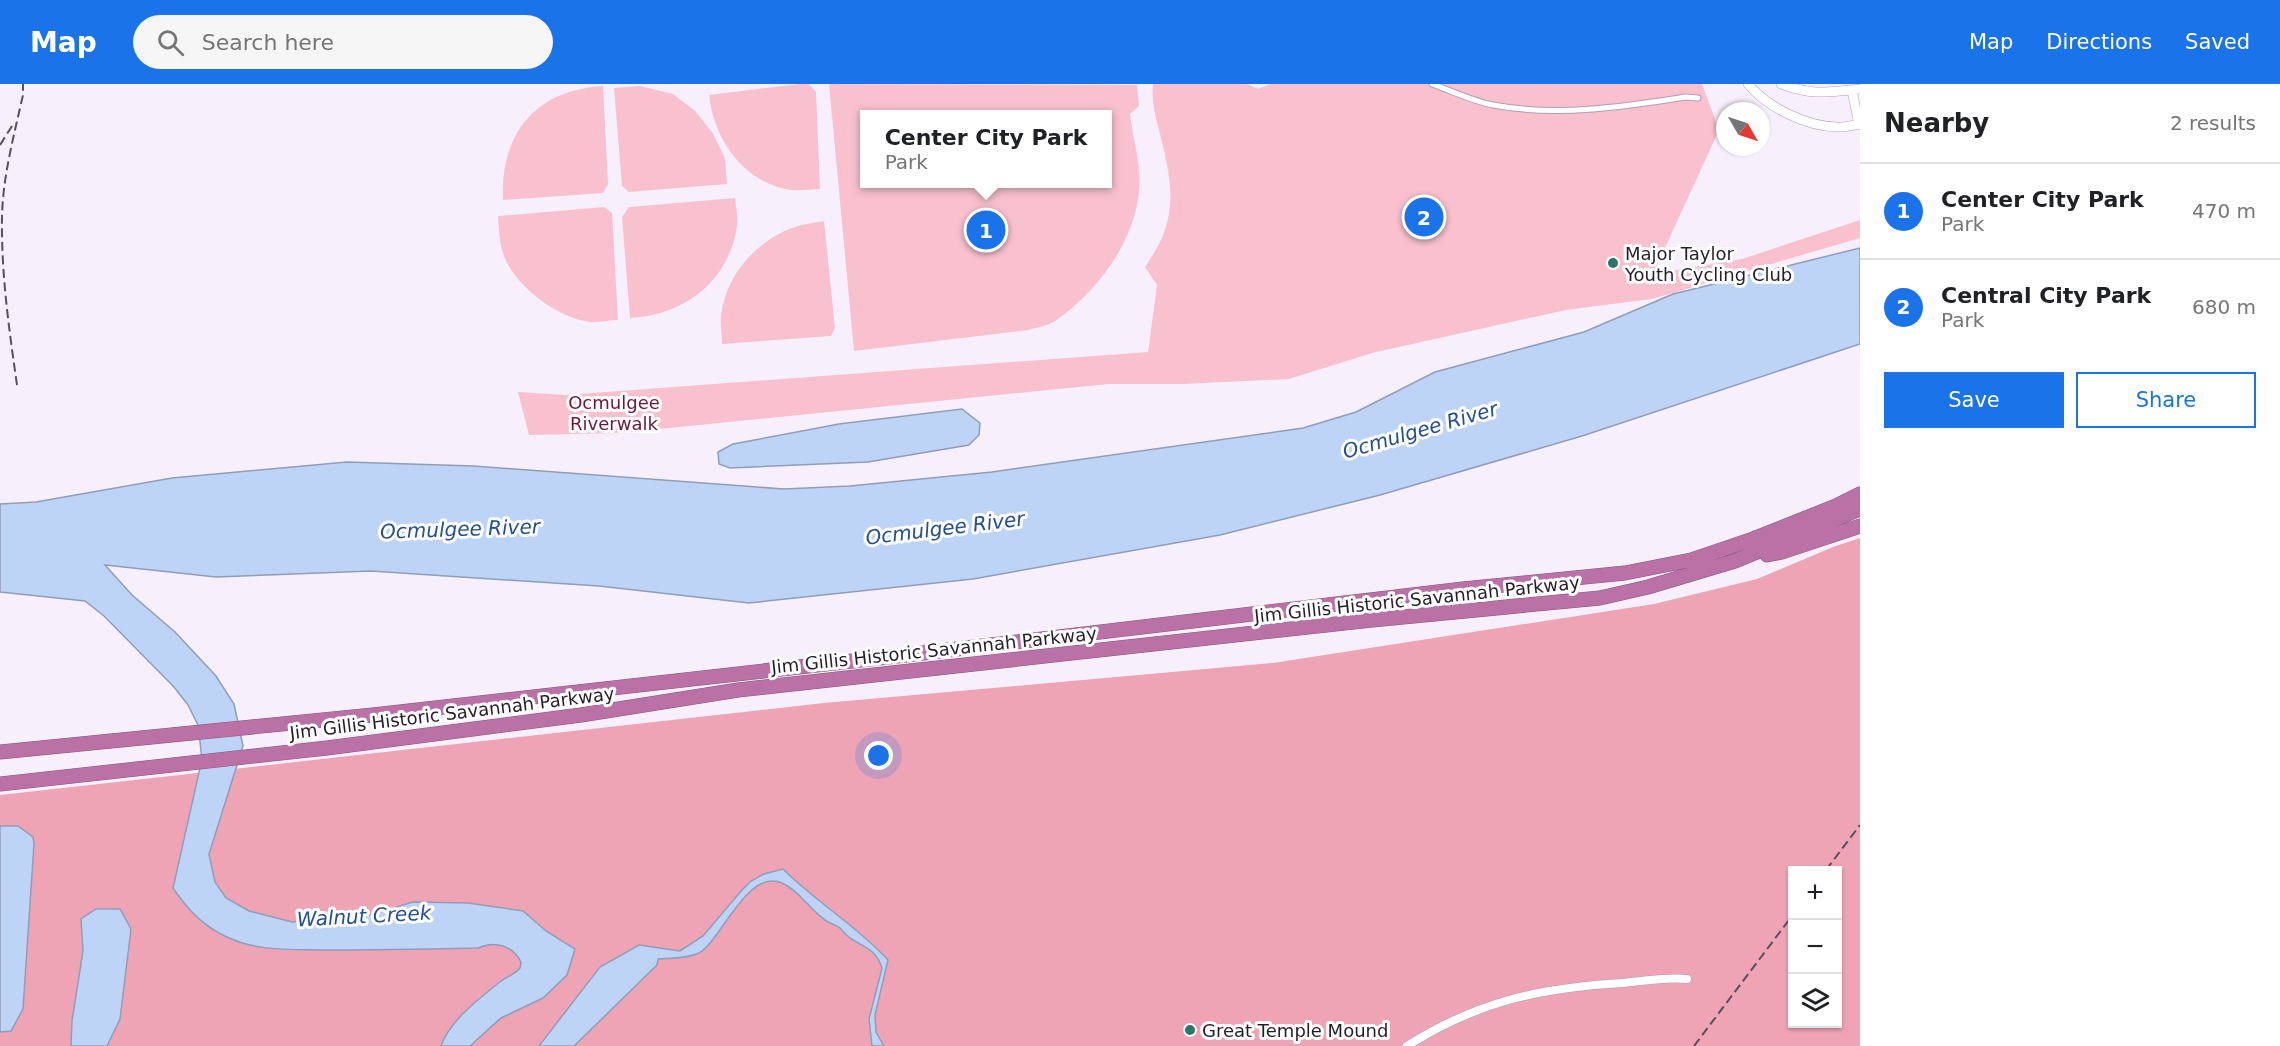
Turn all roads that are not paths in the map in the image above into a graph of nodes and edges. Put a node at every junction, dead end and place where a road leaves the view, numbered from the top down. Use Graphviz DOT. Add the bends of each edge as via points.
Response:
graph roads {
  1 [pos="1432,84"];
  2 [pos="1748,84"];
  3 [pos="1781,84"];
  4 [pos="1856,89"];
  5 [pos="1698,98"];
  6 [pos="1860,124"];
  7 [pos="1860,494"];
  8 [pos="1860,509"];
  9 [pos="1860,526"];
  10 [pos="1735,561"];
  11 [pos="0,752"];
  12 [pos="0,784"];
  13 [pos="1687,980"];
  14 [pos="1407,1046"];
  1 -- 5 [label="street" via="1480,101 1520,108 1605,109"];
  2 -- 6 [label="street" via="1779,110 1804,121 1840,128"];
  3 -- 4 [label="street" via="1819,94"];
  4 -- 6 [label="street"];
  7 -- 11 [label="highway, Jim Gillis Historic Savannah Parkway" via="1691,560 1625,573 373,715"];
  8 -- 10 [label="highway, Jim Gillis Historic Savannah Parkway"];
  9 -- 10 [label="highway" via="1782,552"];
  10 -- 12 [label="highway, Jim Gillis Historic Savannah Parkway" via="1600,598 762,687 327,748"];
  13 -- 14 [label="street" via="1598,984 1520,996 1464,1016"];
}
